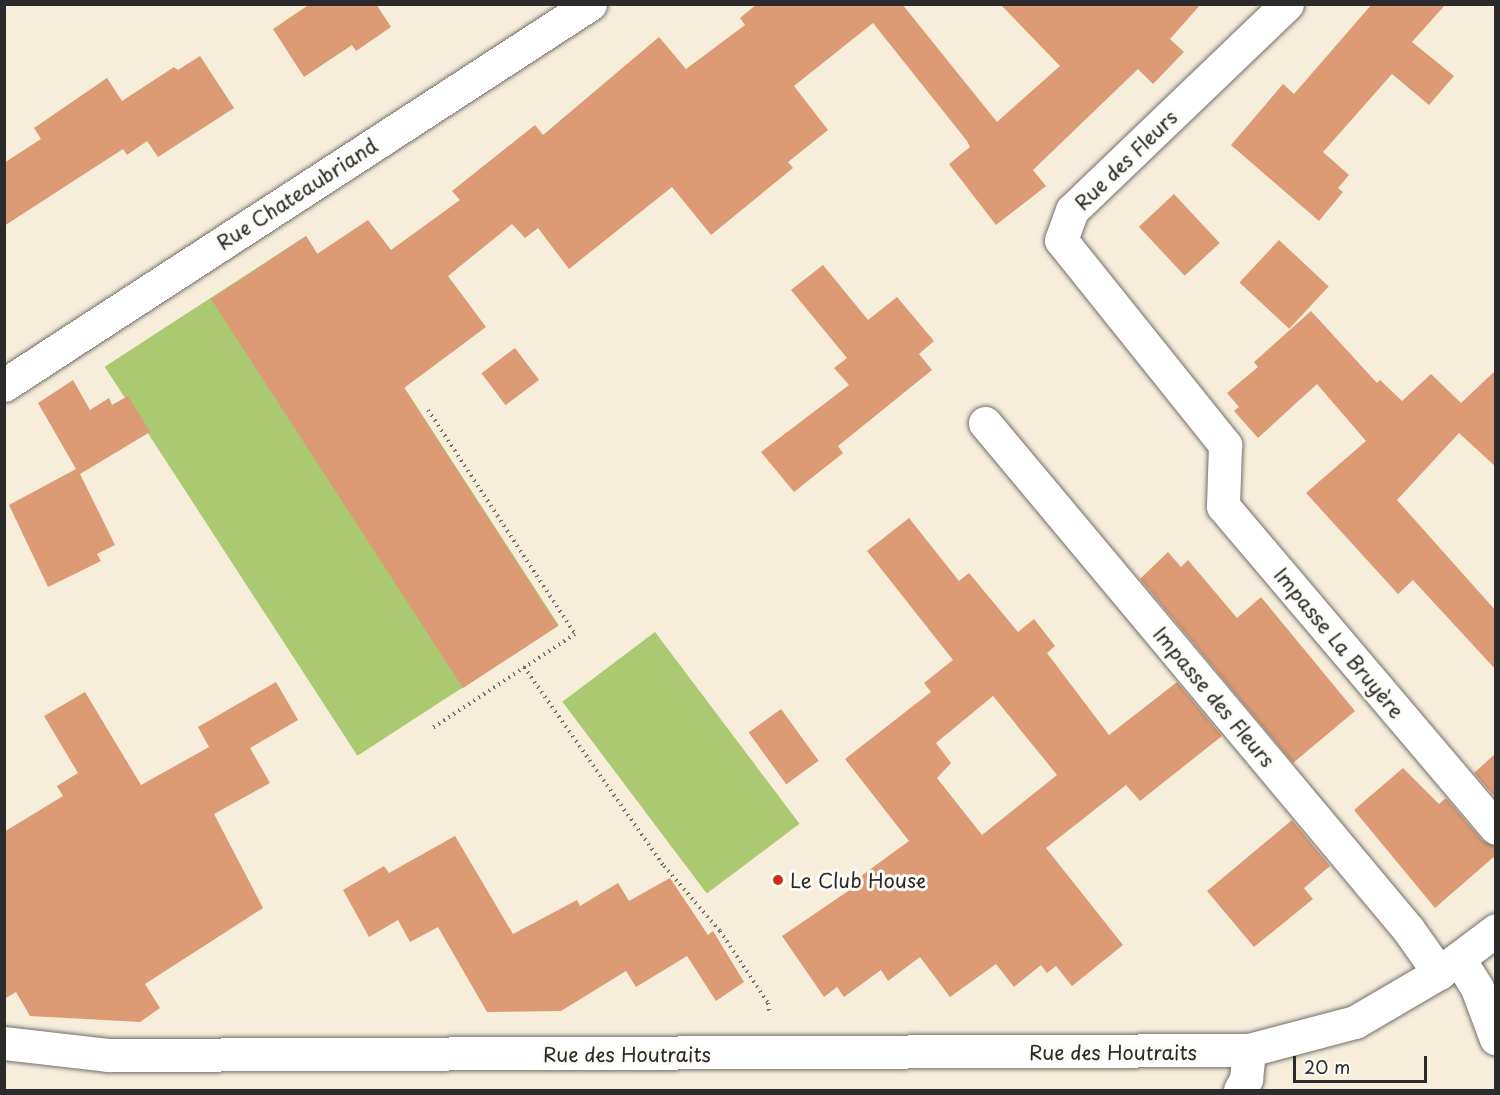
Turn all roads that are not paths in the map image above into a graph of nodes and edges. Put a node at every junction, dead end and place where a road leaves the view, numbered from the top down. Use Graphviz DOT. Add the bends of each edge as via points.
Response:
graph roads {
  1 [pos="590,4"];
  2 [pos="1287,4"];
  3 [pos="4,385"];
  4 [pos="985,423"];
  5 [pos="1224,444"];
  6 [pos="1496,828"];
  7 [pos="1496,930"];
  8 [pos="1449,966"];
  9 [pos="1496,1039"];
  10 [pos="4,1043"];
  11 [pos="1250,1050"];
  12 [pos="1240,1090"];
  1 -- 3 [label="street, Rue Chateaubriand"];
  2 -- 5 [label="street, Rue des Fleurs" via="1072,210 1061,240"];
  4 -- 8 [label="street, Impasse des Fleurs" via="1408,929"];
  5 -- 6 [label="street, Impasse La Bruyère" via="1223,506"];
  7 -- 8 [label="street, Rue des Houtraits"];
  8 -- 9 [label="street, Impasse des Fleurs" via="1477,988"];
  8 -- 11 [label="street, Rue des Houtraits" via="1355,1022"];
  10 -- 11 [label="street, Rue des Houtraits" via="108,1055"];
  11 -- 12 [label="street"];
}
